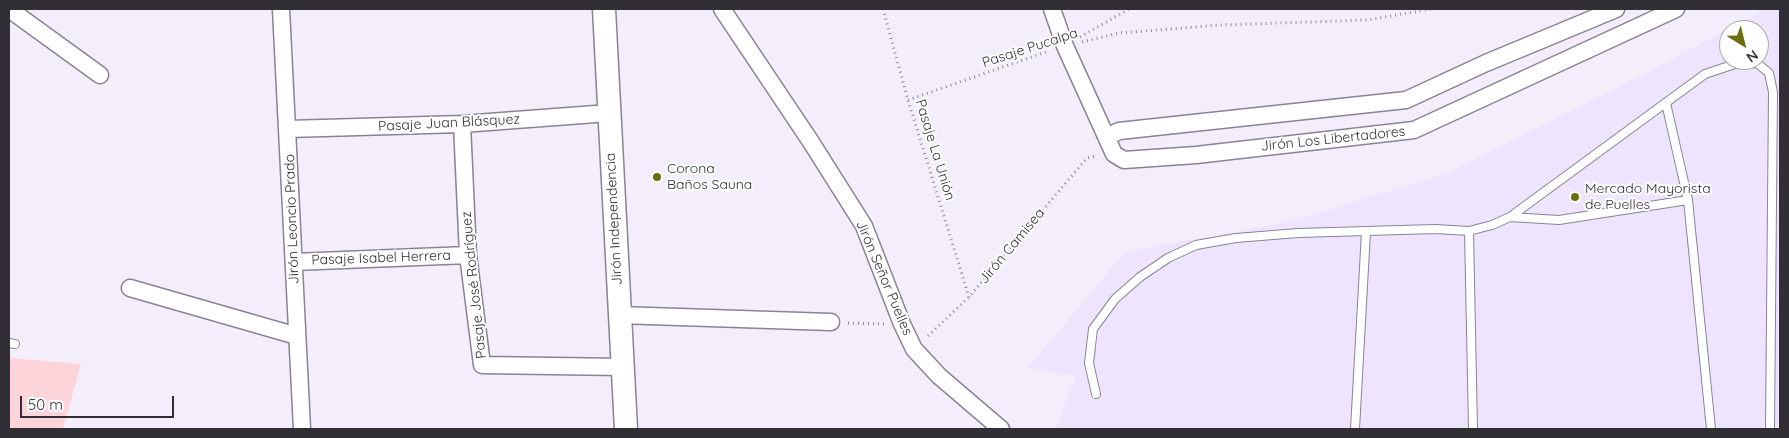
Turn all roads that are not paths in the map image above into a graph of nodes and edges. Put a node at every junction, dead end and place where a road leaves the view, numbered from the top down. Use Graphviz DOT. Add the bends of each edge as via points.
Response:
graph roads {
  1 [pos="9,9"];
  2 [pos="281,9"];
  3 [pos="604,9"];
  4 [pos="722,9"];
  5 [pos="1052,9"];
  6 [pos="1616,9"];
  7 [pos="1676,9"];
  8 [pos="100,75"];
  9 [pos="1666,103"];
  10 [pos="609,113"];
  11 [pos="462,124"];
  12 [pos="288,129"];
  13 [pos="1107,137"];
  14 [pos="1688,200"];
  15 [pos="1510,217"];
  16 [pos="1469,231"];
  17 [pos="1366,232"];
  18 [pos="468,255"];
  19 [pos="294,262"];
  20 [pos="130,288"];
  21 [pos="619,314"];
  22 [pos="831,322"];
  23 [pos="297,336"];
  24 [pos="622,367"];
  25 [pos="1096,394"];
  26 [pos="302,429"];
  27 [pos="626,429"];
  28 [pos="1001,429"];
  29 [pos="1355,429"];
  30 [pos="1473,429"];
  31 [pos="1710,429"];
  32 [pos="1770,429"];
  1 -- 8 [label="street"];
  2 -- 12 [label="street, Jirón Leoncio Prado"];
  3 -- 10 [label="street, Jirón Independencia"];
  4 -- 28 [label="street, Jirón Señor Puelles" via="864,226 914,349 939,376"];
  5 -- 13 [label="street" via="1065,46"];
  6 -- 13 [label="street" via="1406,100 1119,131"];
  7 -- 13 [label="street, Jirón Los Libertadores" via="1414,130 1124,160 1114,154"];
  9 -- 14 [label="lane"];
  9 -- 15 [label="lane"];
  9 -- 32 [label="lane" via="1705,74 1735,64 1757,63 1769,72 1774,92"];
  10 -- 11 [label="street, Pasaje Juan Blásquez"];
  10 -- 21 [label="street, Jirón Independencia"];
  11 -- 12 [label="street, Pasaje Juan Blásquez"];
  11 -- 18 [label="street, Pasaje José Rodríguez"];
  12 -- 19 [label="street, Jirón Leoncio Prado"];
  14 -- 15 [label="lane" via="1559,220"];
  14 -- 31 [label="lane"];
  15 -- 16 [label="lane"];
  16 -- 17 [label="lane"];
  16 -- 30 [label="lane"];
  17 -- 25 [label="lane" via="1236,238 1196,245 1168,258 1115,299 1093,329 1089,363"];
  17 -- 29 [label="lane"];
  18 -- 19 [label="street, Pasaje Isabel Herrera"];
  18 -- 24 [label="street, Pasaje José Rodríguez" via="482,365"];
  19 -- 23 [label="street, Jirón Leoncio Prado"];
  20 -- 23 [label="street"];
  21 -- 22 [label="street"];
  21 -- 24 [label="street, Jirón Independencia"];
  23 -- 26 [label="street, Jirón Leoncio Prado"];
  24 -- 27 [label="street, Jirón Independencia"];
}
